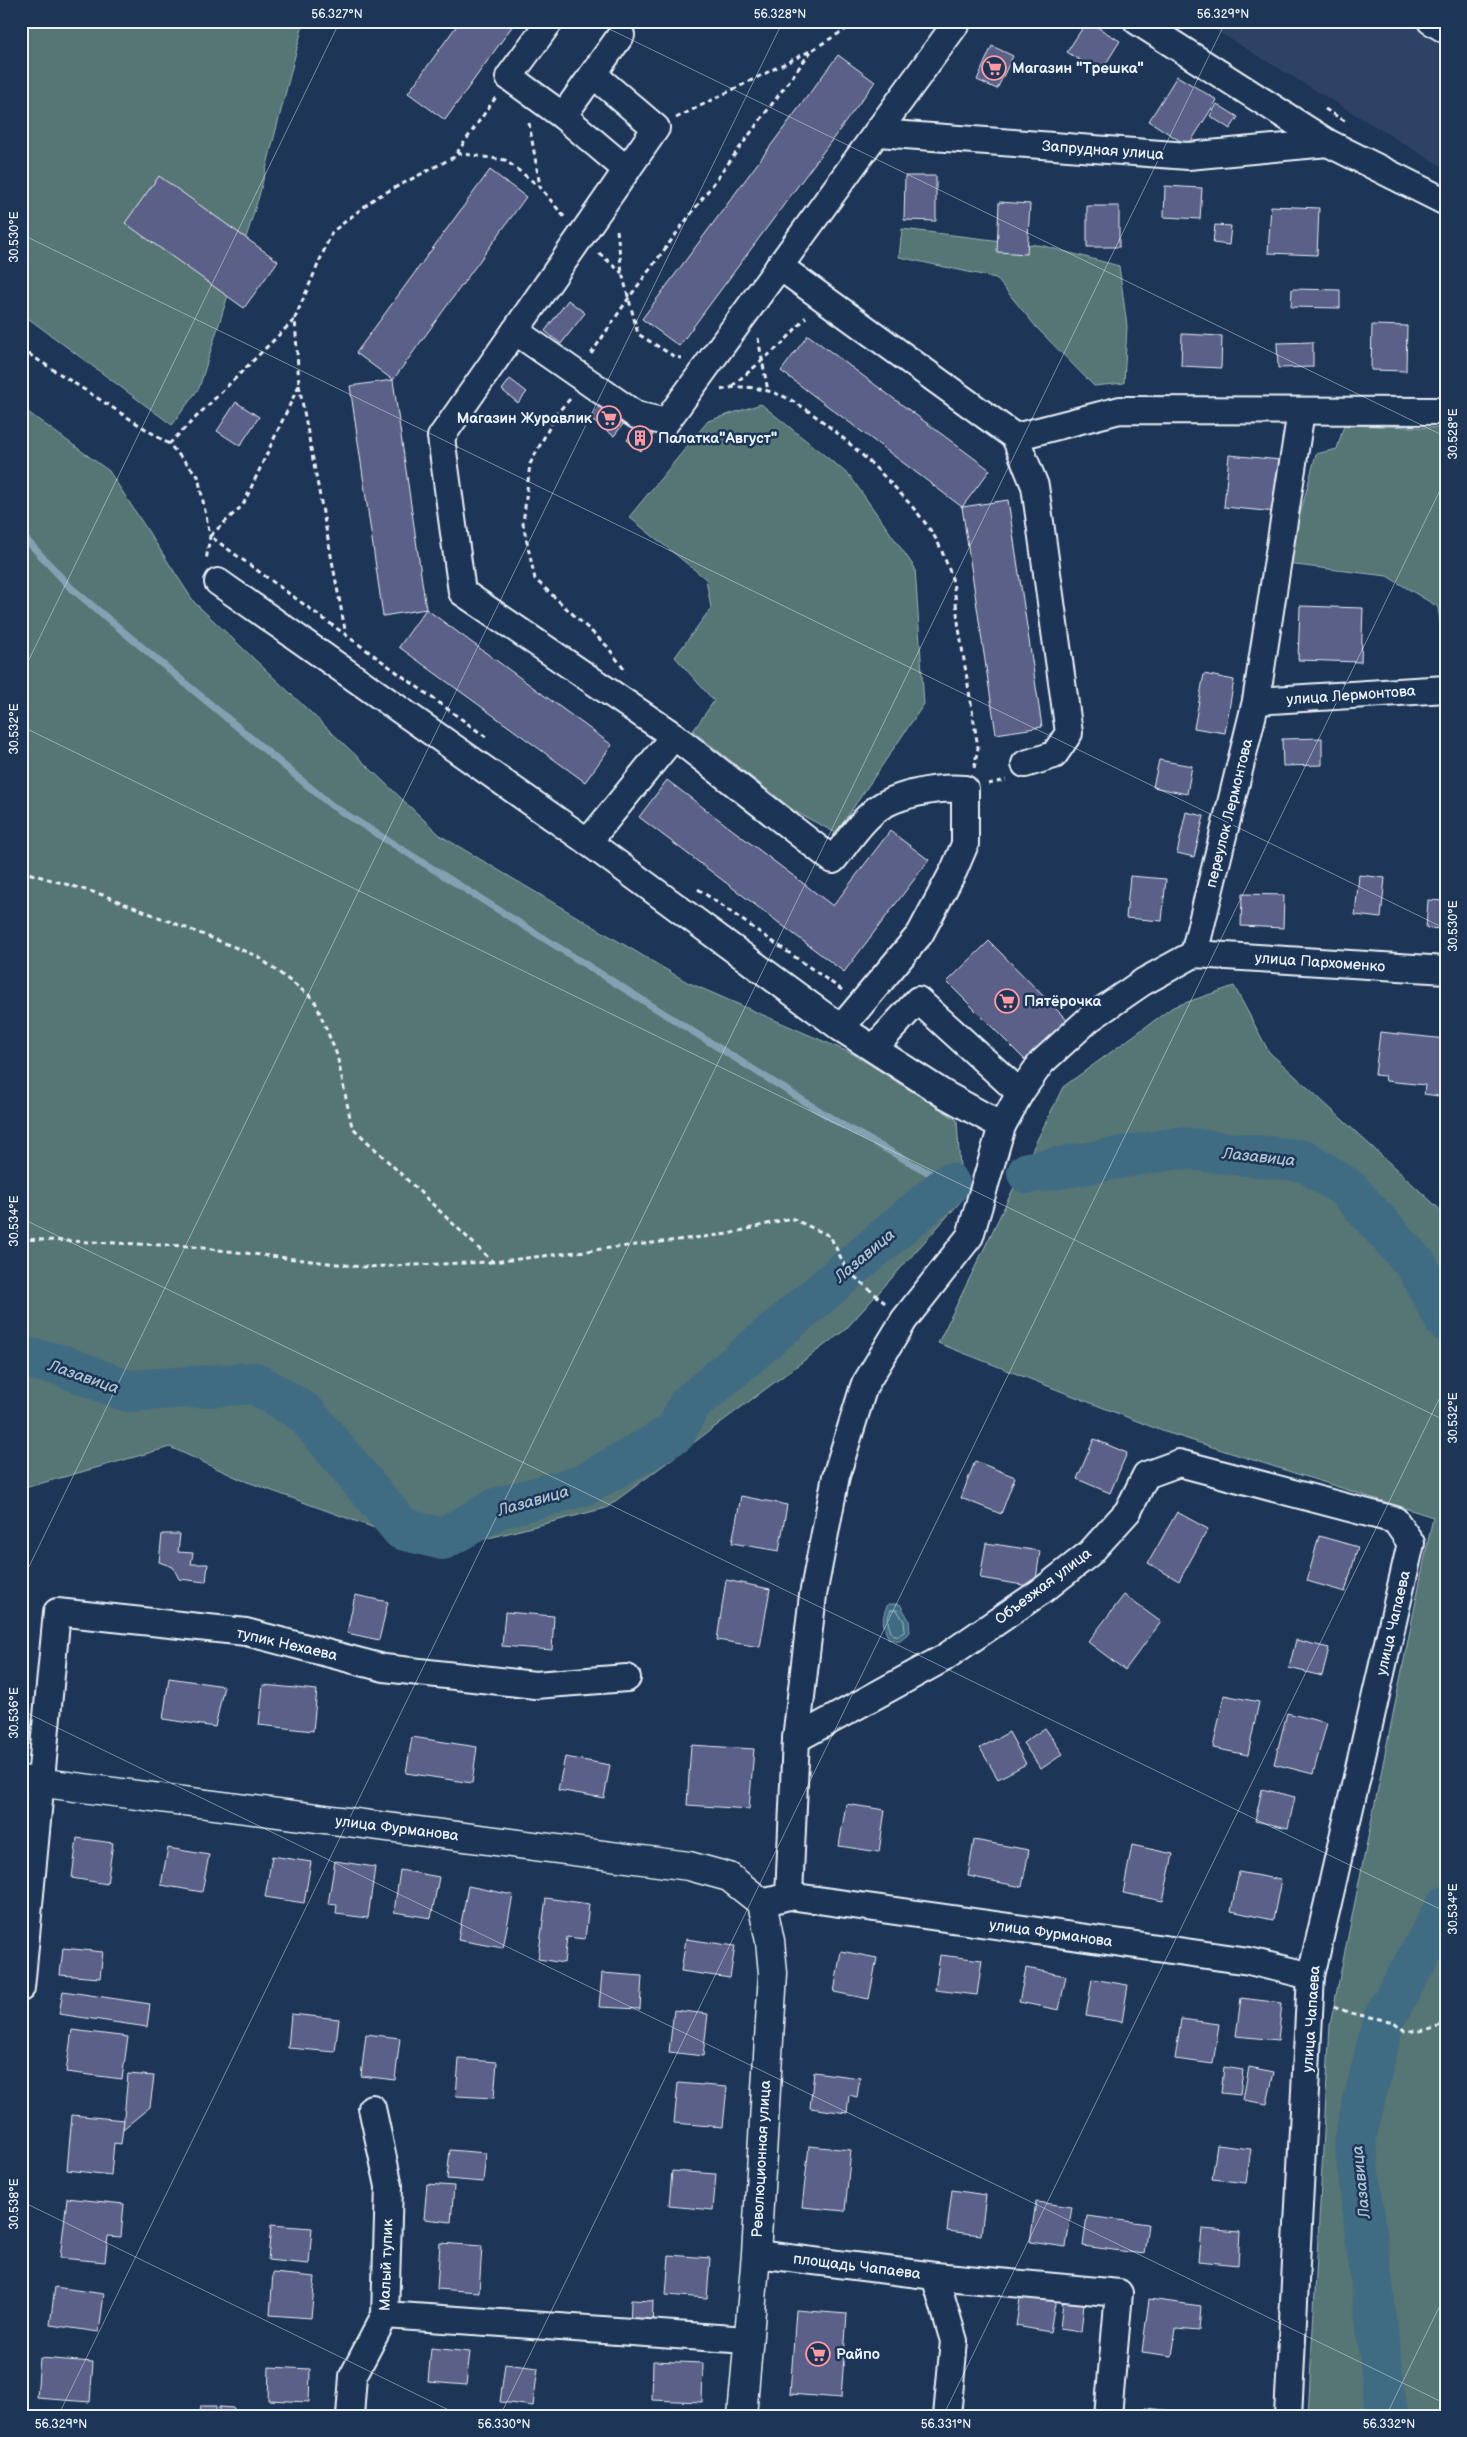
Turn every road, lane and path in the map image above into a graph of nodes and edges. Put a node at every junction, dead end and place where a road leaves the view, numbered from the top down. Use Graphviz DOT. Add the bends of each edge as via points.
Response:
graph roads {
  1 [pos="550,21"];
  2 [pos="827,21"];
  3 [pos="859,21"];
  4 [pos="958,21"];
  5 [pos="1137,21"];
  6 [pos="1431,21"];
  7 [pos="1446,30"];
  8 [pos="842,31"];
  9 [pos="621,35"];
  10 [pos="812,50"];
  11 [pos="594,75"];
  12 [pos="516,83"];
  13 [pos="563,116"];
  14 [pos="656,128"];
  15 [pos="878,133"];
  16 [pos="1328,144"];
  17 [pos="457,153"];
  18 [pos="627,170"];
  19 [pos="540,187"];
  20 [pos="612,192"];
  21 [pos="1446,202"];
  22 [pos="582,236"];
  23 [pos="779,266"];
  24 [pos="622,273"];
  25 [pos="628,299"];
  26 [pos="829,302"];
  27 [pos="743,315"];
  28 [pos="295,318"];
  29 [pos="515,331"];
  30 [pos="21,349"];
  31 [pos="762,359"];
  32 [pos="712,360"];
  33 [pos="582,377"];
  34 [pos="299,385"];
  35 [pos="731,387"];
  36 [pos="768,391"];
  37 [pos="680,403"];
  38 [pos="1300,411"];
  39 [pos="1446,411"];
  40 [pos="1015,437"];
  41 [pos="169,444"];
  42 [pos="210,536"];
  43 [pos="218,582"];
  44 [pos="346,635"];
  45 [pos="629,676"];
  46 [pos="1446,689"];
  47 [pos="1256,701"];
  48 [pos="674,736"];
  49 [pos="1025,764"];
  50 [pos="965,789"];
  51 [pos="588,842"];
  52 [pos="21,871"];
  53 [pos="1194,954"];
  54 [pos="1446,970"];
  55 [pos="841,1028"];
  56 [pos="874,1048"];
  57 [pos="1020,1092"];
  58 [pos="1002,1126"];
  59 [pos="21,1239"];
  60 [pos="493,1262"];
  61 [pos="904,1320"];
  62 [pos="1411,1543"];
  63 [pos="627,1678"];
  64 [pos="796,1739"];
  65 [pos="30,1781"];
  66 [pos="789,1896"];
  67 [pos="762,1903"];
  68 [pos="1311,1983"];
  69 [pos="21,1988"];
  70 [pos="1446,2024"];
  71 [pos="372,2108"];
  72 [pos="756,2254"];
  73 [pos="935,2276"];
  74 [pos="385,2315"];
  75 [pos="747,2340"];
  76 [pos="350,2416"];
  77 [pos="742,2416"];
  78 [pos="946,2416"];
  79 [pos="1108,2416"];
  80 [pos="1288,2416"];
  1 -- 12 [label="street"];
  2 -- 8 [label="path"];
  3 -- 8 [label="path"];
  4 -- 15 [label="street"];
  5 -- 16 [label="street"];
  6 -- 7 [label="street"];
  8 -- 10 [label="path"];
  9 -- 11 [label="street"];
  10 -- 14 [label="path"];
  10 -- 25 [label="path"];
  11 -- 13 [label="street"];
  11 -- 14 [label="street"];
  12 -- 13 [label="street"];
  12 -- 17 [label="path"];
  12 -- 19 [label="path"];
  13 -- 18 [label="street"];
  14 -- 18 [label="street"];
  15 -- 16 [label="street, Запрудная улица" via="1188,156"];
  15 -- 23 [label="street"];
  16 -- 21 [label="street"];
  17 -- 19 [label="path" via="505,160"];
  17 -- 28 [label="path" via="375,198 332,232"];
  18 -- 20 [label="street"];
  19 -- 22 [label="path"];
  20 -- 22 [label="street"];
  20 -- 24 [label="path"];
  22 -- 24 [label="path"];
  22 -- 29 [label="street"];
  23 -- 26 [label="street"];
  23 -- 27 [label="street"];
  24 -- 25 [label="path"];
  25 -- 32 [label="path" via="638,334 675,357"];
  25 -- 33 [label="path"];
  26 -- 31 [label="path" via="814,309 784,342"];
  26 -- 40 [label="street"];
  27 -- 31 [label="path" via="757,333"];
  27 -- 32 [label="street"];
  28 -- 34 [label="path"];
  28 -- 41 [label="path"];
  29 -- 33 [label="street"];
  29 -- 48 [label="street" via="441,437 462,592"];
  30 -- 41 [label="path"];
  31 -- 35 [label="path"];
  31 -- 36 [label="path"];
  32 -- 37 [label="street"];
  33 -- 37 [label="street" via="636,415 651,419 666,422"];
  33 -- 45 [label="path" via="557,413 530,464 523,524 535,579 607,646"];
  34 -- 42 [label="path" via="243,505"];
  34 -- 44 [label="path"];
  35 -- 36 [label="path"];
  35 -- 37 [label="path"];
  36 -- 50 [label="path" via="810,411 850,444 912,508 936,540 951,574 978,748 973,773"];
  38 -- 39 [label="street"];
  38 -- 40 [label="street" via="1120,410"];
  38 -- 47 [label="street, переулок Лермонтова"];
  40 -- 49 [label="street" via="1035,486 1069,733 1054,755"];
  41 -- 42 [label="path" via="198,476"];
  42 -- 43 [label="path" via="206,563"];
  43 -- 51 [label="street"];
  46 -- 47 [label="street, улица Лермонтова"];
  47 -- 53 [label="street, переулок Лермонтова"];
  48 -- 50 [label="street" via="832,860 871,813 896,800 940,788"];
  48 -- 51 [label="street"];
  49 -- 50 [label="path" via="1008,780"];
  50 -- 55 [label="street" via="965,844 920,934"];
  51 -- 55 [label="street"];
  52 -- 60 [label="path" via="103,895 257,956 314,999 337,1054 352,1127"];
  53 -- 54 [label="street, улица Пархоменко"];
  53 -- 57 [label="street" via="1143,982 1089,1019 1040,1063"];
  55 -- 56 [label="street"];
  56 -- 57 [label="street" via="918,1000"];
  56 -- 58 [label="street" via="944,1094"];
  57 -- 58 [label="street"];
  58 -- 61 [label="street" via="970,1236"];
  59 -- 60 [label="path" via="186,1246 362,1267"];
  60 -- 61 [label="path" via="728,1234 791,1218 830,1236 848,1270"];
  61 -- 64 [label="street" via="864,1386 836,1476 813,1595"];
  62 -- 64 [label="street, Объезжая улица" via="1395,1520 1179,1463 1146,1474 1128,1510 1090,1553 1043,1590 944,1658"];
  62 -- 68 [label="street, улица Чапаева"];
  63 -- 65 [label="street, тупик Нехаева" via="535,1685 384,1668 246,1632 57,1612"];
  64 -- 66 [label="street"];
  65 -- 67 [label="main road, улица Фурманова" via="689,1866 729,1877"];
  65 -- 69 [label="street"];
  66 -- 67 [label="street"];
  66 -- 68 [label="street, улица Фурманова" via="1249,1961"];
  67 -- 72 [label="main road, Революционная улица" via="773,1973"];
  68 -- 70 [label="path" via="1332,2006 1394,2022 1405,2031"];
  68 -- 80 [label="street, улица Чапаева"];
  71 -- 74 [label="street, Малый тупик" via="389,2186"];
  72 -- 73 [label="street, площадь Чапаева"];
  72 -- 75 [label="main road, Революционная улица"];
  73 -- 78 [label="street, площадь Чапаева" via="954,2341"];
  73 -- 79 [label="street" via="1119,2292"];
  74 -- 75 [label="street"];
  74 -- 76 [label="street, Малый тупик" via="353,2376"];
  75 -- 77 [label="main road, Революционная улица"];
}
